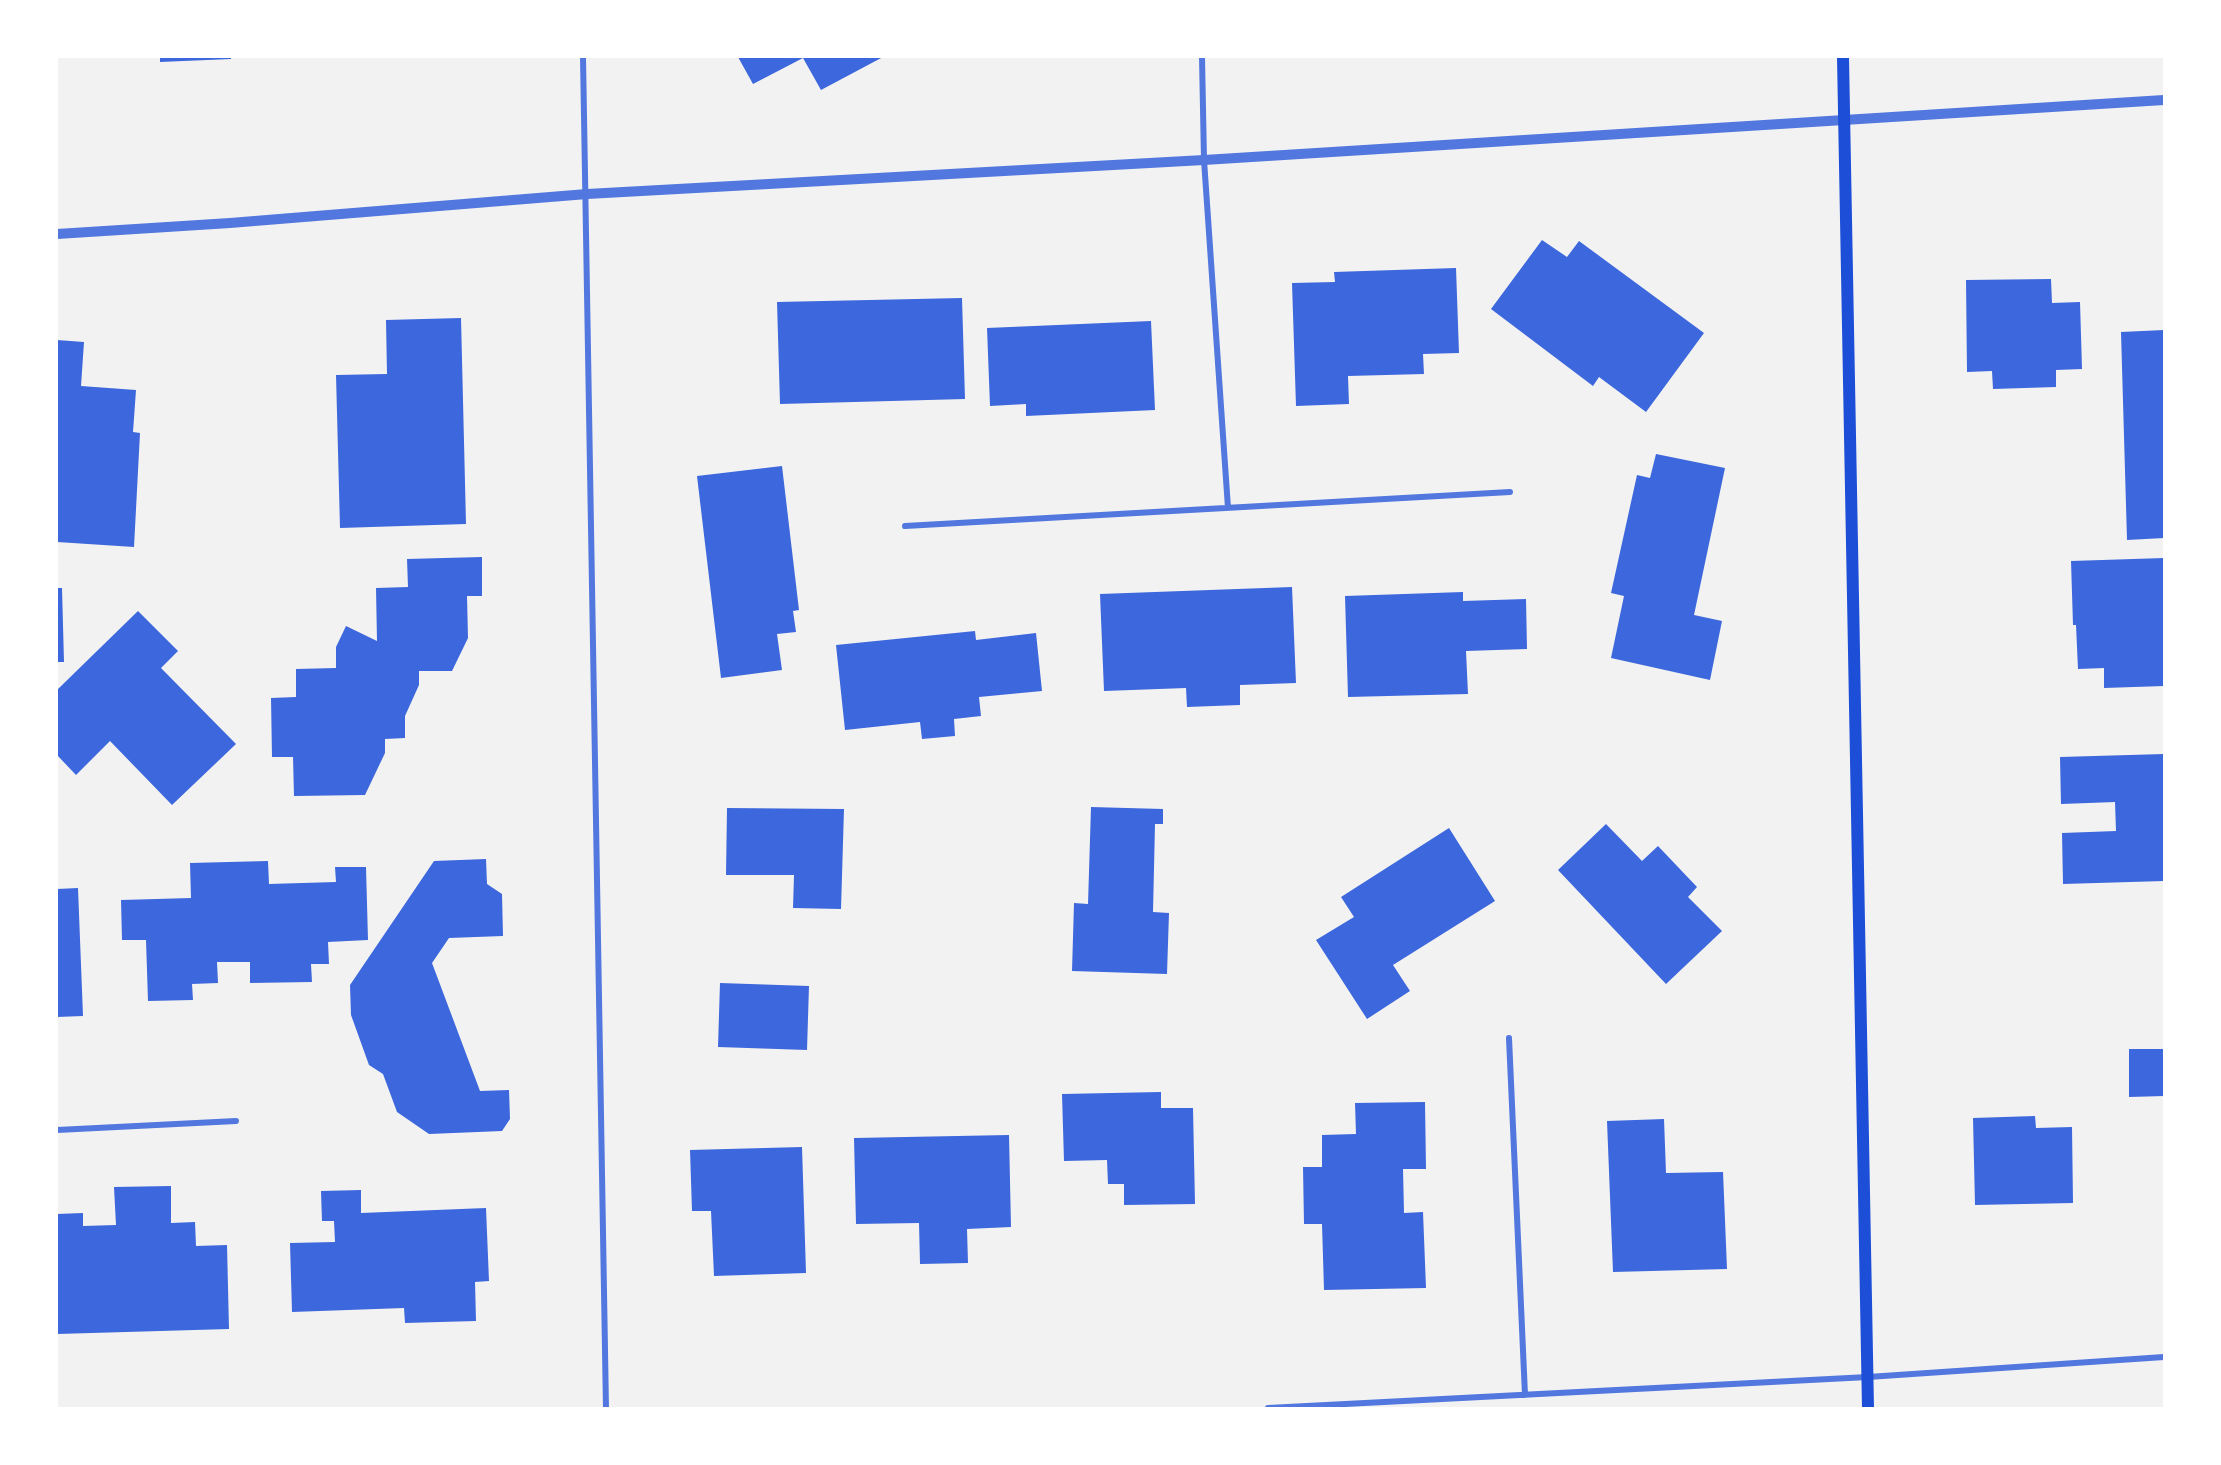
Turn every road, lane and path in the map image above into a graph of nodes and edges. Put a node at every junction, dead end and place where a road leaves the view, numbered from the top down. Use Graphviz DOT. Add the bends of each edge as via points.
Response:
graph roads {
  1 [pos="583,57"];
  2 [pos="1202,57"];
  3 [pos="1843,57"];
  4 [pos="2164,100"];
  5 [pos="1844,118"];
  6 [pos="1204,160"];
  7 [pos="587,194"];
  8 [pos="57,234"];
  9 [pos="1510,492"];
  10 [pos="1228,508"];
  11 [pos="905,526"];
  12 [pos="1509,1038"];
  13 [pos="236,1120"];
  14 [pos="57,1130"];
  15 [pos="2164,1357"];
  16 [pos="1868,1377"];
  17 [pos="1525,1395"];
  18 [pos="606,1408"];
  19 [pos="1268,1408"];
  20 [pos="1868,1408"];
  1 -- 7 [label="street"];
  2 -- 6 [label="street"];
  3 -- 5 [label="main road"];
  4 -- 5 [label="street"];
  5 -- 6 [label="street"];
  5 -- 16 [label="main road"];
  6 -- 7 [label="street"];
  6 -- 10 [label="street"];
  7 -- 8 [label="street"];
  7 -- 18 [label="street"];
  9 -- 10 [label="street"];
  10 -- 11 [label="street"];
  12 -- 17 [label="street"];
  13 -- 14 [label="street"];
  15 -- 16 [label="street"];
  16 -- 17 [label="street"];
  16 -- 20 [label="main road"];
  17 -- 19 [label="street"];
}
